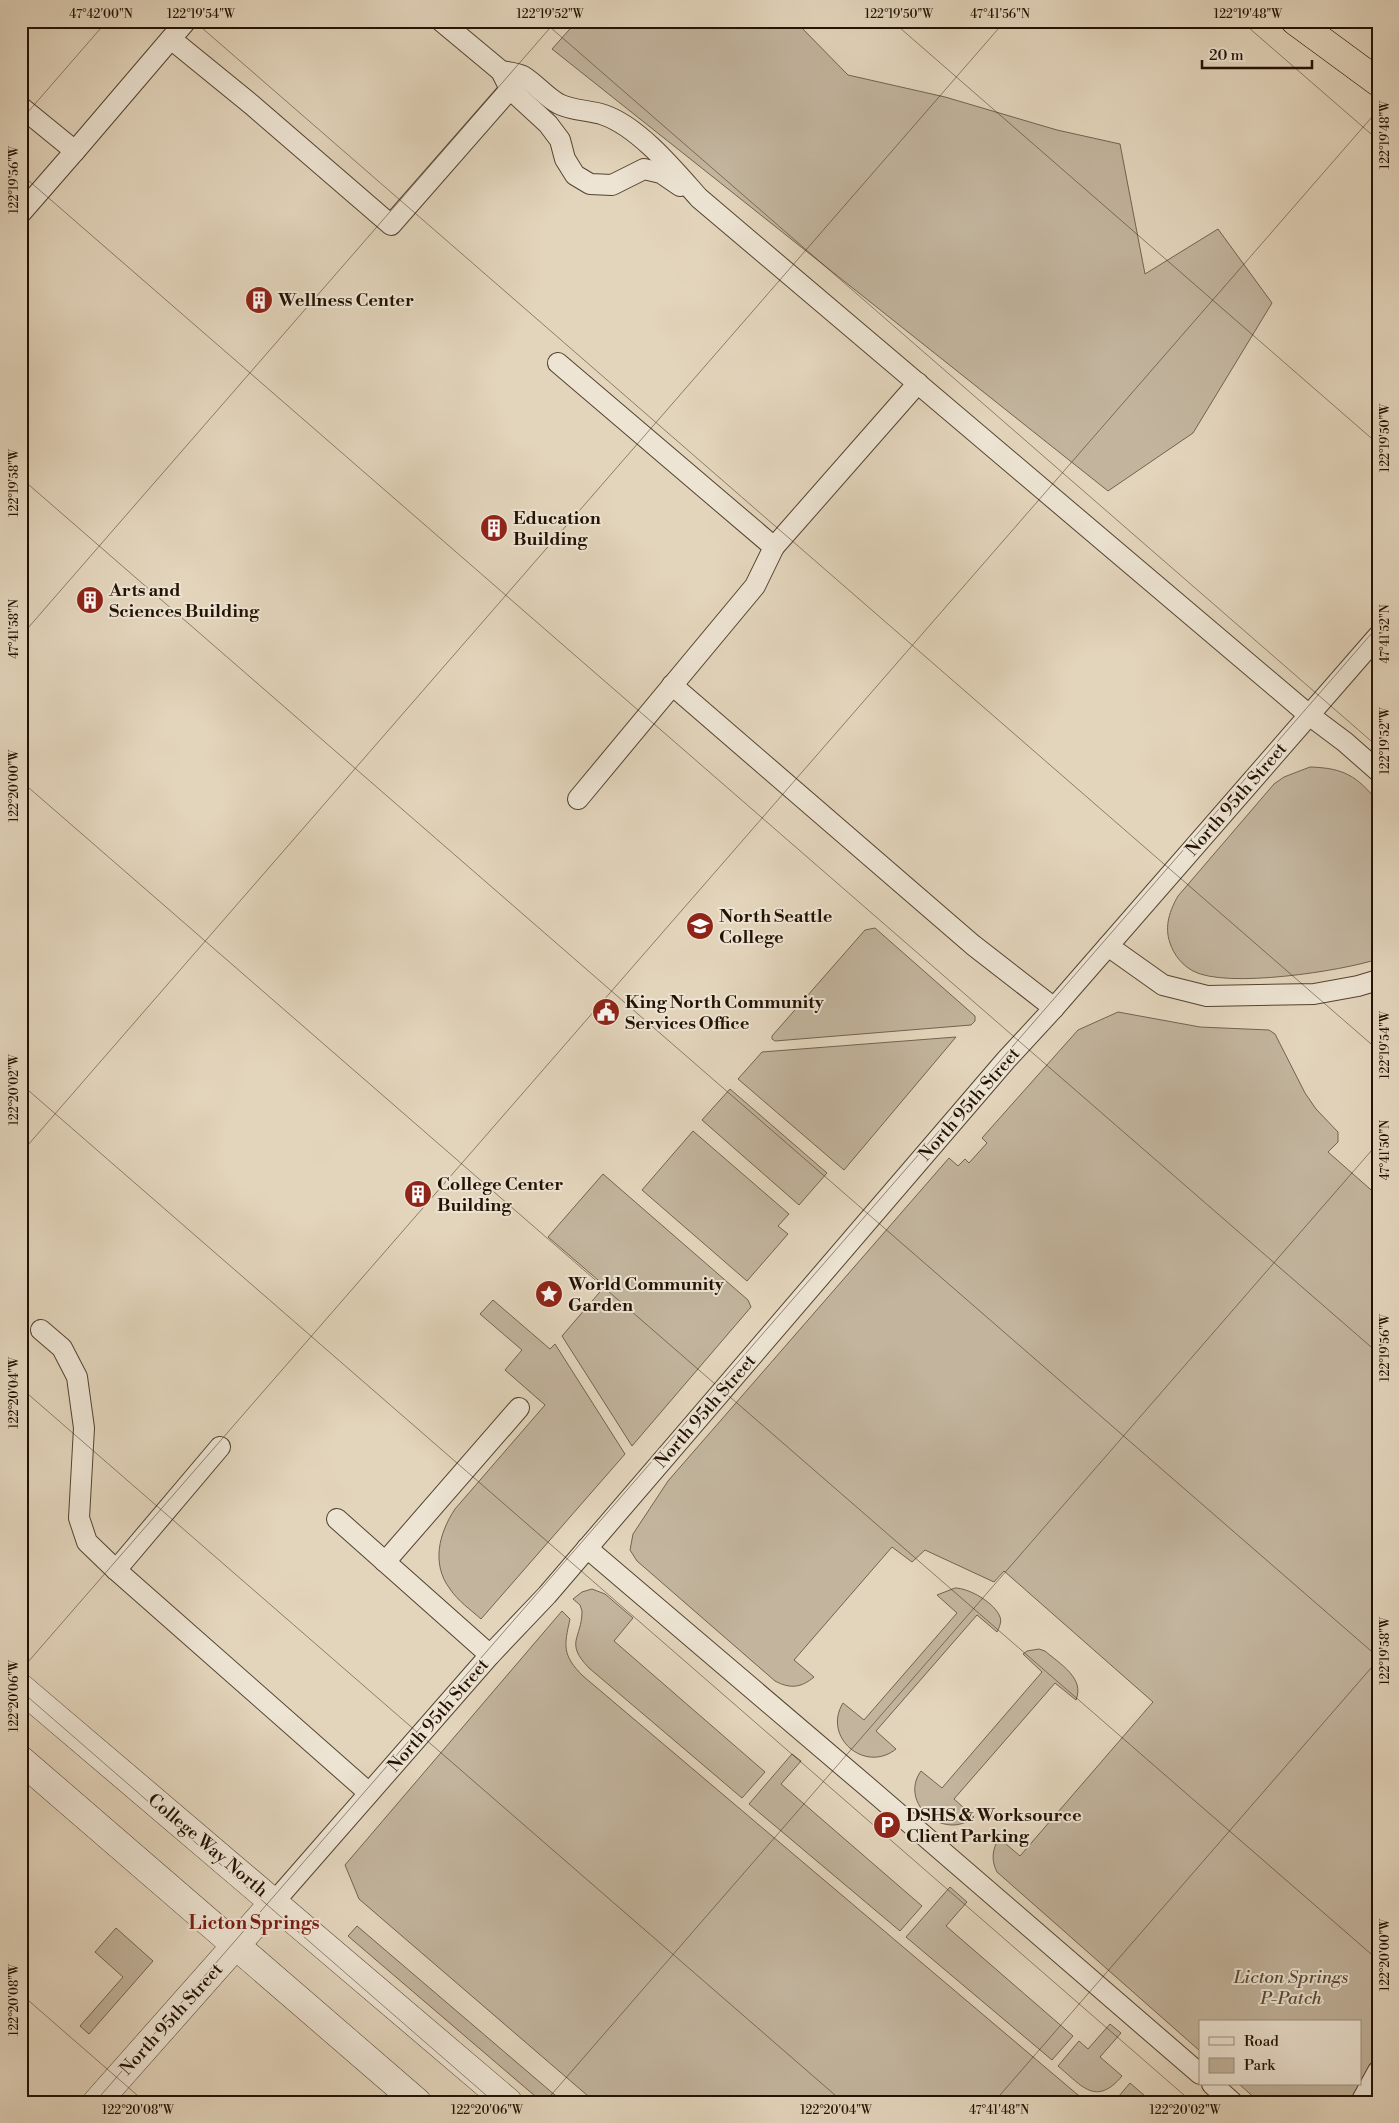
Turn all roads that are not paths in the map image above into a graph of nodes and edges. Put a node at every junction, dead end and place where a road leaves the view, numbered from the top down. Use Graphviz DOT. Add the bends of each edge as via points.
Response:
graph roads {
  1 [pos="186,21"];
  2 [pos="441,21"];
  3 [pos="1296,21"];
  4 [pos="172,39"];
  5 [pos="500,70"];
  6 [pos="1378,82"];
  7 [pos="510,89"];
  8 [pos="21,108"];
  9 [pos="75,151"];
  10 [pos="699,198"];
  11 [pos="21,213"];
  12 [pos="558,363"];
  13 [pos="918,383"];
  14 [pos="774,547"];
  15 [pos="1378,636"];
  16 [pos="672,685"];
  17 [pos="1309,716"];
  18 [pos="1378,771"];
  19 [pos="578,799"];
  20 [pos="1108,946"];
  21 [pos="1378,980"];
  22 [pos="1054,1008"];
  23 [pos="41,1330"];
  24 [pos="519,1408"];
  25 [pos="220,1447"];
  26 [pos="337,1519"];
  27 [pos="587,1548"];
  28 [pos="385,1562"];
  29 [pos="116,1570"];
  30 [pos="490,1655"];
  31 [pos="21,1688"];
  32 [pos="21,1760"];
  33 [pos="370,1793"];
  34 [pos="275,1902"];
  35 [pos="236,1946"];
  36 [pos="1378,2071"];
  37 [pos="1199,2073"];
  38 [pos="1214,2086"];
  39 [pos="97,2102"];
  40 [pos="417,2102"];
  41 [pos="508,2102"];
  42 [pos="1232,2102"];
  43 [pos="1361,2102"];
  1 -- 4 [label="lane"];
  2 -- 5 [label="lane"];
  3 -- 6 [label="highway"];
  4 -- 7 [label="lane" via="391,225"];
  4 -- 9 [label="lane"];
  5 -- 7 [label="lane"];
  5 -- 10 [label="lane" via="522,75 562,105 604,115 622,124 663,159"];
  7 -- 10 [label="lane" via="548,124 560,140 574,175 590,184 612,185 644,169 660,173"];
  8 -- 9 [label="lane"];
  9 -- 11 [label="lane"];
  10 -- 13 [label="lane"];
  12 -- 14 [label="lane"];
  13 -- 14 [label="lane"];
  13 -- 17 [label="lane"];
  14 -- 16 [label="lane" via="755,586"];
  15 -- 17 [label="lane, North 95th Street"];
  16 -- 19 [label="lane"];
  16 -- 22 [label="lane" via="973,945"];
  17 -- 18 [label="lane"];
  17 -- 20 [label="lane, North 95th Street"];
  20 -- 21 [label="lane" via="1163,985 1207,996 1314,994"];
  20 -- 22 [label="lane, North 95th Street"];
  22 -- 27 [label="lane, North 95th Street"];
  23 -- 29 [label="lane" via="62,1348 77,1377 84,1428 79,1518 87,1542"];
  24 -- 28 [label="lane"];
  25 -- 29 [label="lane"];
  26 -- 28 [label="lane"];
  27 -- 30 [label="lane, North 95th Street"];
  27 -- 37 [label="lane"];
  28 -- 30 [label="lane"];
  29 -- 33 [label="lane"];
  30 -- 33 [label="lane, North 95th Street"];
  31 -- 34 [label="street, College Way North"];
  32 -- 35 [label="street"];
  33 -- 34 [label="lane, North 95th Street"];
  34 -- 35 [label="street, North 95th Street"];
  34 -- 41 [label="street, College Way North"];
  35 -- 39 [label="street, North 95th Street"];
  35 -- 40 [label="street"];
  36 -- 43 [label="lane"];
  38 -- 42 [label="lane"];
}
